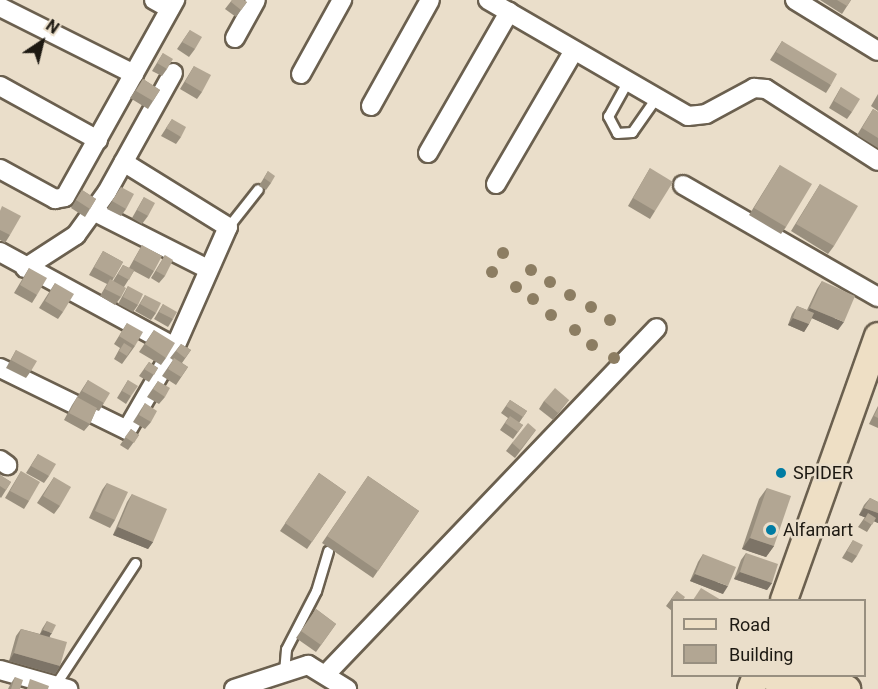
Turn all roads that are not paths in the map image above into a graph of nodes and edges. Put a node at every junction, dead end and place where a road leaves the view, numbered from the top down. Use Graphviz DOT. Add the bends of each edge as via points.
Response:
graph roads {
  1 [pos="154,0"];
  2 [pos="256,0"];
  3 [pos="342,0"];
  4 [pos="430,0"];
  5 [pos="488,0"];
  6 [pos="795,0"];
  7 [pos="173,5"];
  8 [pos="0,7"];
  9 [pos="508,12"];
  10 [pos="235,38"];
  11 [pos="878,51"];
  12 [pos="573,52"];
  13 [pos="173,73"];
  14 [pos="134,74"];
  15 [pos="301,74"];
  16 [pos="626,84"];
  17 [pos="0,86"];
  18 [pos="654,101"];
  19 [pos="371,106"];
  20 [pos="98,140"];
  21 [pos="428,153"];
  22 [pos="878,161"];
  23 [pos="123,162"];
  24 [pos="0,169"];
  25 [pos="496,184"];
  26 [pos="683,185"];
  27 [pos="258,189"];
  28 [pos="93,211"];
  29 [pos="228,227"];
  30 [pos="0,252"];
  31 [pos="25,268"];
  32 [pos="206,268"];
  33 [pos="878,297"];
  34 [pos="657,328"];
  35 [pos="878,336"];
  36 [pos="175,347"];
  37 [pos="0,368"];
  38 [pos="328,551"];
  39 [pos="135,562"];
  40 [pos="784,599"];
  41 [pos="0,670"];
  42 [pos="284,672"];
  43 [pos="327,673"];
  44 [pos="775,677"];
  45 [pos="822,677"];
  46 [pos="253,685"];
  47 [pos="62,687"];
  48 [pos="234,689"];
  49 [pos="347,689"];
  50 [pos="812,689"];
  51 [pos="847,689"];
  1 -- 7 [label="street"];
  2 -- 10 [label="street"];
  3 -- 15 [label="street"];
  4 -- 19 [label="street"];
  5 -- 9 [label="street"];
  6 -- 11 [label="street"];
  7 -- 14 [label="street"];
  8 -- 14 [label="street"];
  9 -- 12 [label="street"];
  9 -- 21 [label="street"];
  12 -- 16 [label="street"];
  12 -- 25 [label="street"];
  13 -- 23 [label="street"];
  14 -- 20 [label="street"];
  16 -- 18 [label="street"];
  16 -- 18 [label="lane" via="608,116 617,133 632,132"];
  17 -- 20 [label="street"];
  18 -- 22 [label="street" via="688,116 705,114 754,88 766,89"];
  20 -- 24 [label="street" via="65,197 55,199"];
  23 -- 28 [label="street"];
  23 -- 29 [label="street"];
  26 -- 33 [label="street"];
  27 -- 29 [label="lane"];
  28 -- 31 [label="street" via="76,235"];
  28 -- 32 [label="street"];
  29 -- 32 [label="street"];
  30 -- 31 [label="street"];
  31 -- 36 [label="street"];
  32 -- 36 [label="street"];
  34 -- 43 [label="street"];
  35 -- 40 [label="main road"];
  36 -- 37 [label="street" via="128,430"];
  38 -- 42 [label="lane" via="316,591 286,649"];
  39 -- 47 [label="lane"];
  41 -- 47 [label="street"];
  42 -- 43 [label="street" via="308,665"];
  42 -- 46 [label="street"];
  43 -- 49 [label="street"];
  44 -- 50 [label="main road"];
  45 -- 51 [label="main road"];
  46 -- 48 [label="street"];
}
